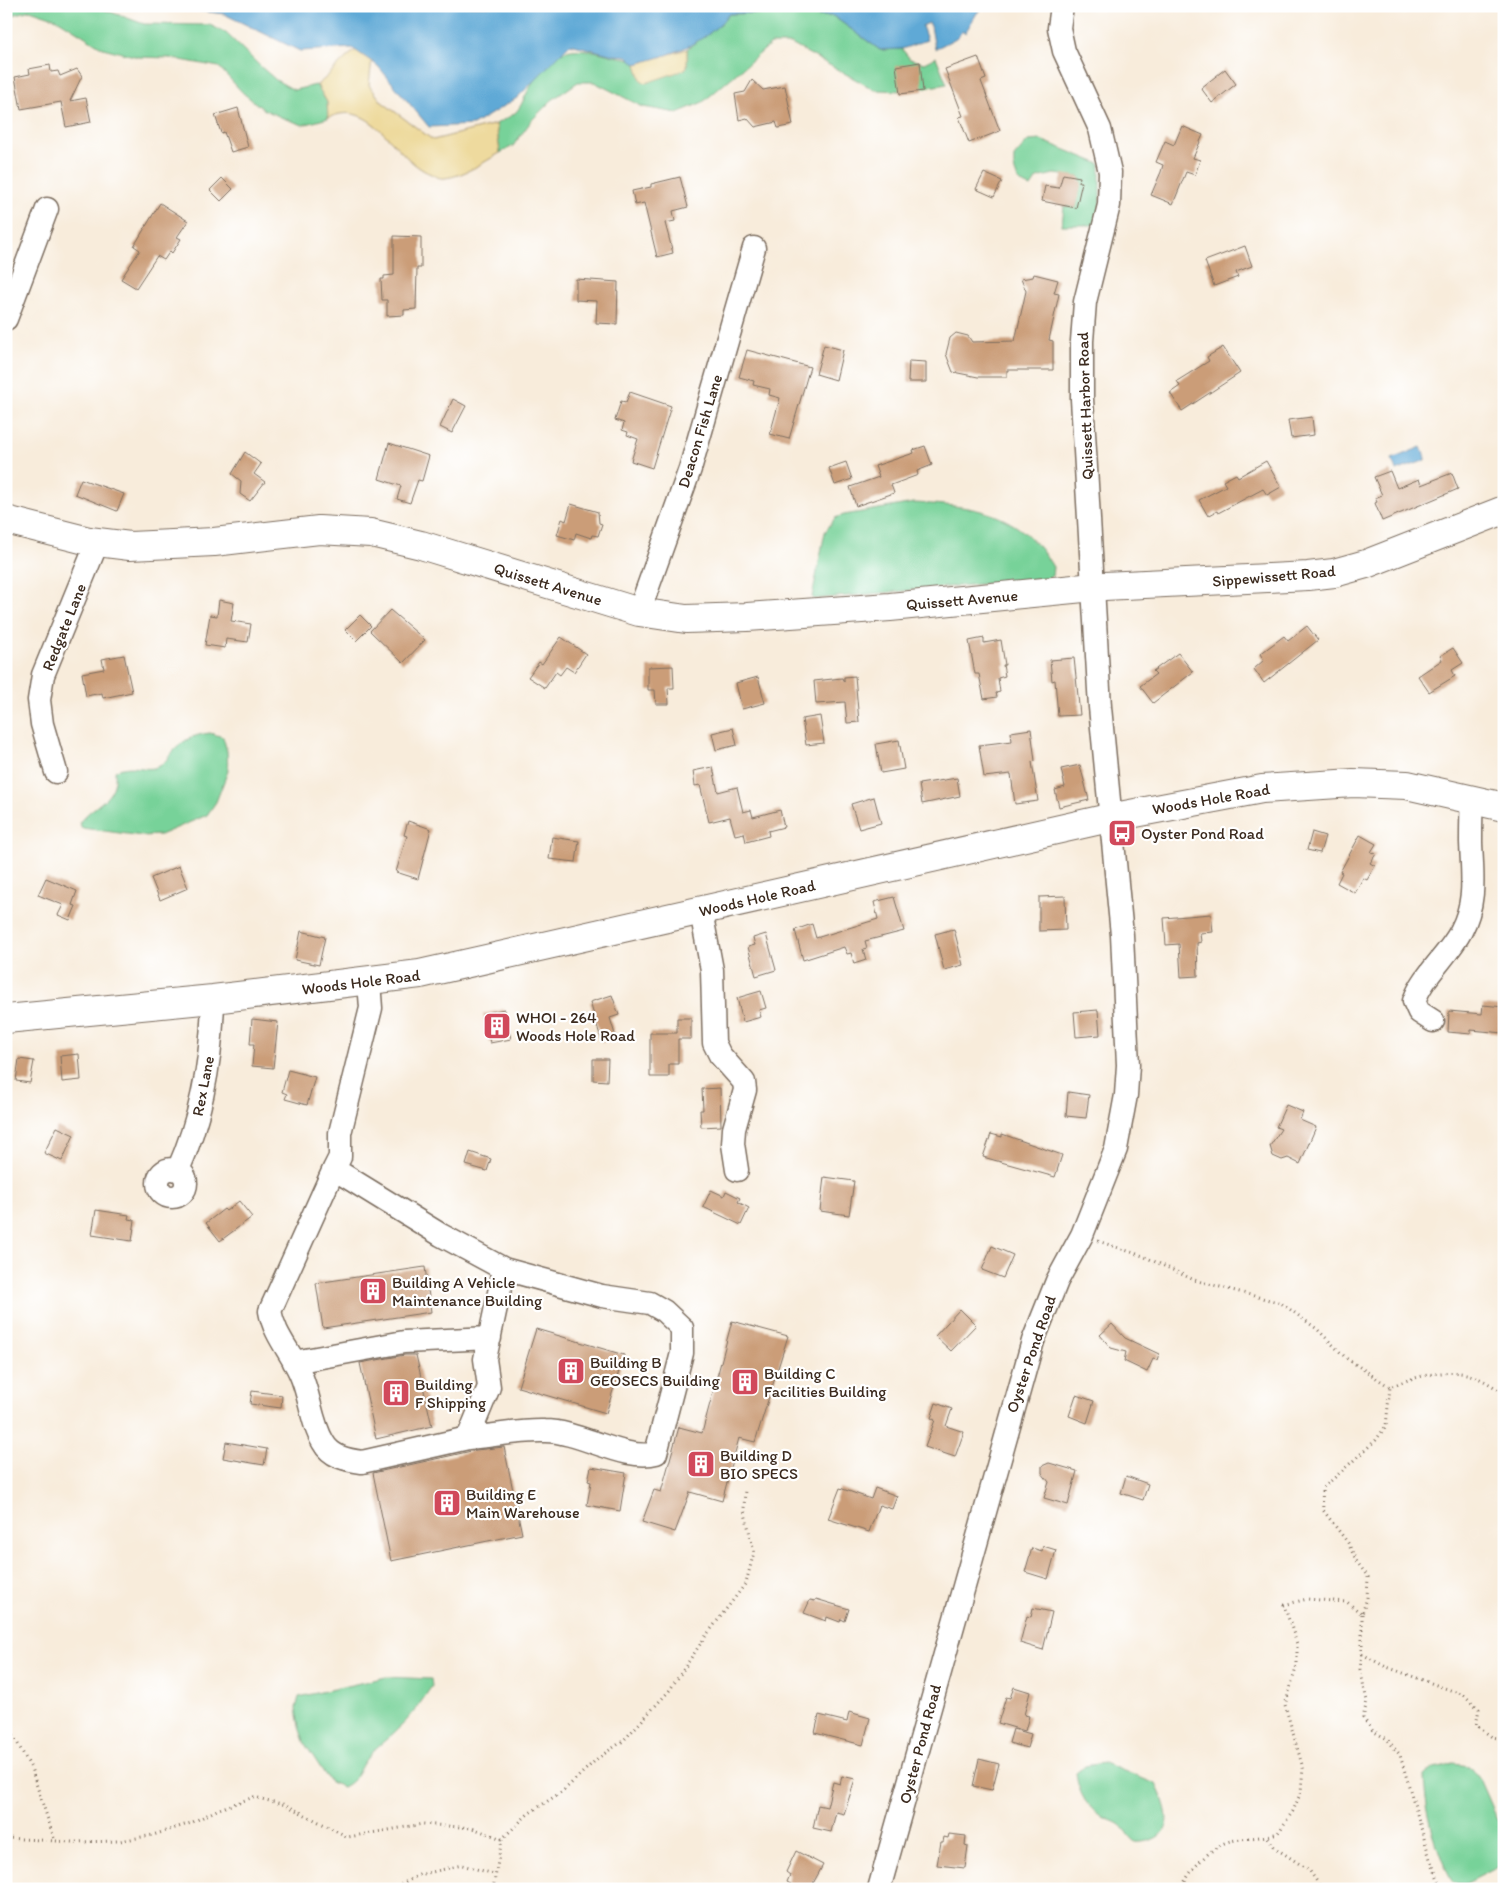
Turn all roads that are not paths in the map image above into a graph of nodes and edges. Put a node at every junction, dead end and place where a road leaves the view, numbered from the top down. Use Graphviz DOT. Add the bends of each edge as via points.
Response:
graph roads {
  1 [pos="1062,6"];
  2 [pos="47,209"];
  3 [pos="754,248"];
  4 [pos="6,319"];
  5 [pos="1504,510"];
  6 [pos="6,520"];
  7 [pos="97,543"];
  8 [pos="1094,587"];
  9 [pos="639,612"];
  10 [pos="56,772"];
  11 [pos="1472,799"];
  12 [pos="1504,807"];
  13 [pos="1109,818"];
  14 [pos="701,911"];
  15 [pos="368,982"];
  16 [pos="214,1000"];
  17 [pos="6,1019"];
  18 [pos="1433,1021"];
  19 [pos="334,1169"];
  20 [pos="178,1170"];
  21 [pos="737,1170"];
  22 [pos="504,1269"];
  23 [pos="490,1338"];
  24 [pos="294,1362"];
  25 [pos="468,1438"];
  26 [pos="879,1889"];
  1 -- 8 [label="street, Quissett Harbor Road" via="1059,28 1062,45 1100,129 1111,177 1109,204 1085,302 1082,341 1082,412"];
  2 -- 4 [label="street"];
  3 -- 9 [label="street, Deacon Fish Lane" via="690,469"];
  5 -- 8 [label="main road, Sippewissett Road" via="1388,557 1334,573"];
  6 -- 7 [label="main road, Quissett Avenue"];
  7 -- 9 [label="main road, Quissett Avenue" via="161,546 318,530 371,533"];
  7 -- 10 [label="street, Redgate Lane" via="44,674 39,700 42,724"];
  8 -- 9 [label="main road, Quissett Avenue" via="747,617 686,619"];
  8 -- 13 [label="street, Quissett Harbor Road"];
  11 -- 12 [label="main road, Woods Hole Road"];
  11 -- 13 [label="main road, Woods Hole Road" via="1407,785 1353,783 1262,789"];
  11 -- 18 [label="street" via="1474,886 1470,910 1460,933 1418,989 1414,1001 1419,1012"];
  13 -- 14 [label="main road, Woods Hole Road"];
  13 -- 26 [label="street, Oyster Pond Road" via="1125,982 1128,1065 1116,1149 1082,1235 1049,1299 1028,1357"];
  14 -- 15 [label="main road, Woods Hole Road" via="458,966"];
  14 -- 21 [label="street" via="712,970 714,1043 720,1055 744,1082 745,1090 734,1129"];
  15 -- 16 [label="main road, Woods Hole Road"];
  15 -- 19 [label="street" via="371,1008 340,1133 340,1157"];
  16 -- 17 [label="main road, Woods Hole Road"];
  16 -- 20 [label="street, Rex Lane" via="212,1039 199,1114"];
  19 -- 22 [label="street" via="433,1231"];
  19 -- 24 [label="street" via="270,1311 273,1325"];
  22 -- 23 [label="street"];
  22 -- 25 [label="street" via="602,1296 650,1303 664,1310 682,1328 682,1353 656,1453 643,1457 571,1434 545,1431"];
  23 -- 24 [label="street" via="404,1342"];
  23 -- 25 [label="street" via="486,1360 489,1386"];
  24 -- 25 [label="street" via="323,1443 333,1454 362,1462"];
}
